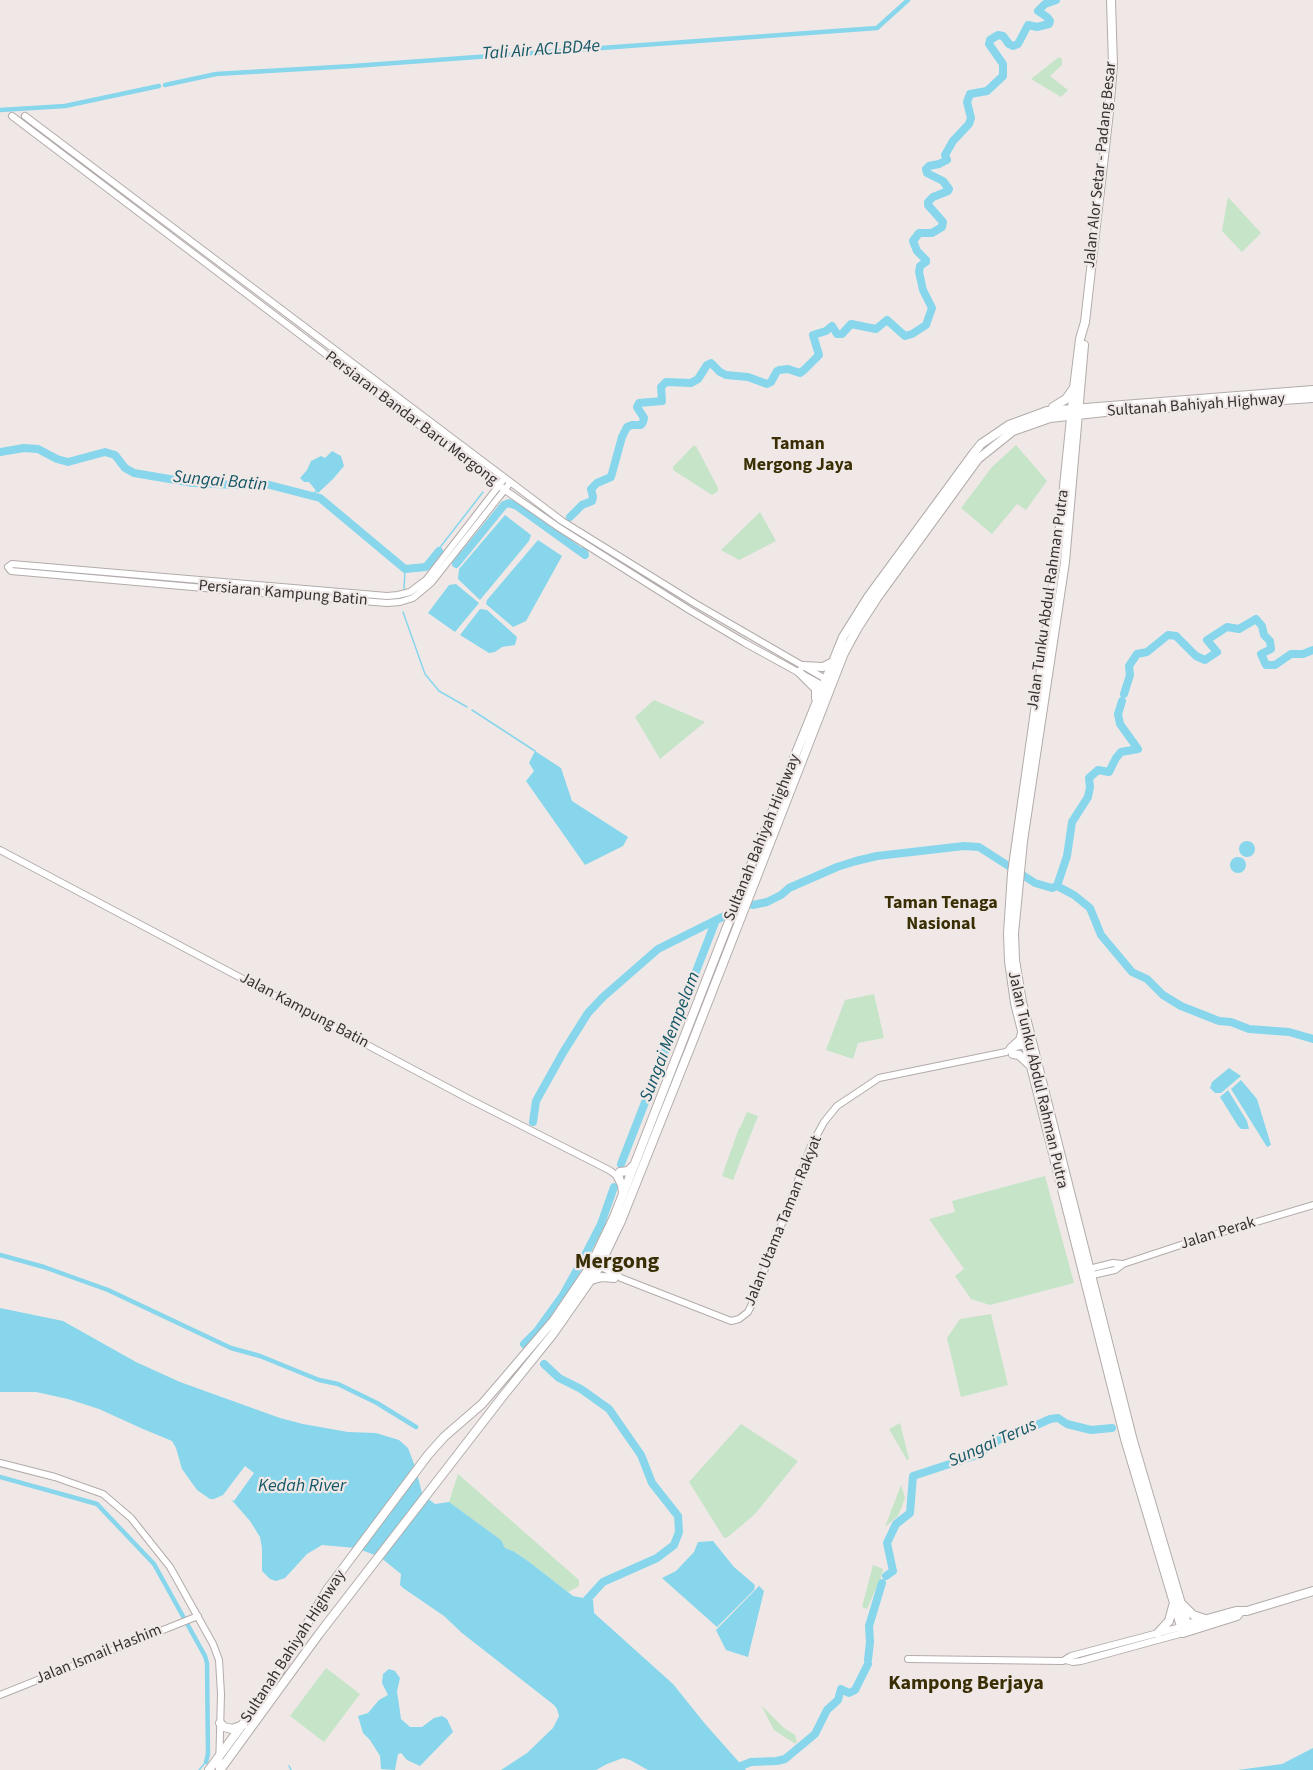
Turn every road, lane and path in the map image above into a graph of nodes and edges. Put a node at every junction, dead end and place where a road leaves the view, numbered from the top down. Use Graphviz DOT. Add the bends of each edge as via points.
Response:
graph roads {
  1 [pos="1110,0"];
  2 [pos="12,116"];
  3 [pos="25,116"];
  4 [pos="1077,388"];
  5 [pos="1313,390"];
  6 [pos="1227,396"];
  7 [pos="1313,398"];
  8 [pos="1097,409"];
  9 [pos="1075,411"];
  10 [pos="1048,414"];
  11 [pos="1073,435"];
  12 [pos="507,481"];
  13 [pos="499,486"];
  14 [pos="505,490"];
  15 [pos="833,662"];
  16 [pos="801,669"];
  17 [pos="828,685"];
  18 [pos="814,709"];
  19 [pos="0,850"];
  20 [pos="1016,875"];
  21 [pos="695,1009"];
  22 [pos="704,1013"];
  23 [pos="1022,1032"];
  24 [pos="1031,1047"];
  25 [pos="1010,1051"];
  26 [pos="1032,1069"];
  27 [pos="635,1165"];
  28 [pos="619,1175"];
  29 [pos="633,1180"];
  30 [pos="623,1195"];
  31 [pos="1313,1205"];
  32 [pos="605,1256"];
  33 [pos="595,1267"];
  34 [pos="1086,1273"];
  35 [pos="617,1277"];
  36 [pos="591,1280"];
  37 [pos="539,1345"];
  38 [pos="528,1358"];
  39 [pos="0,1462"];
  40 [pos="1313,1591"];
  41 [pos="1177,1602"];
  42 [pos="1240,1612"];
  43 [pos="198,1616"];
  44 [pos="1205,1619"];
  45 [pos="1185,1629"];
  46 [pos="1158,1633"];
  47 [pos="1106,1651"];
  48 [pos="908,1659"];
  49 [pos="0,1695"];
  50 [pos="220,1723"];
  51 [pos="244,1724"];
  52 [pos="240,1742"];
  53 [pos="224,1744"];
  54 [pos="219,1758"];
  55 [pos="209,1770"];
  56 [pos="219,1770"];
  1 -- 4 [label="main road, Jalan Alor Setar - Padang Besar" via="1113,65"];
  2 -- 13 [label="street, Persiaran Bandar Baru Mergong"];
  3 -- 12 [label="street, Persiaran Bandar Baru Mergong"];
  4 -- 8 [label="main road"];
  4 -- 9 [label="main road, Jalan Tunku Abdul Rahman Putra"];
  4 -- 10 [label="main road"];
  5 -- 6 [label="main road, Sultanah Bahiyah Highway"];
  6 -- 7 [label="main road, Sultanah Bahiyah Highway"];
  6 -- 8 [label="main road, Sultanah Bahiyah Highway"];
  8 -- 9 [label="main road, Sultanah Bahiyah Highway"];
  8 -- 11 [label="main road"];
  9 -- 10 [label="main road, Sultanah Bahiyah Highway"];
  9 -- 11 [label="main road, Jalan Tunku Abdul Rahman Putra"];
  10 -- 11 [label="main road" via="1063,422"];
  10 -- 15 [label="main road, Sultanah Bahiyah Highway" via="1009,425 972,454 868,597 843,637"];
  10 -- 17 [label="main road, Sultanah Bahiyah Highway" via="1013,431 978,459 857,629"];
  11 -- 20 [label="main road, Jalan Tunku Abdul Rahman Putra" via="1014,859"];
  11 -- 20 [label="main road, Jalan Tunku Abdul Rahman Putra" via="1065,562 1021,865"];
  12 -- 13 [label="street, Persiaran Kampung Batin"];
  12 -- 14 [label="street, Persiaran Kampung Batin"];
  12 -- 16 [label="street, Persiaran Bandar Baru Mergong" via="562,521"];
  13 -- 14 [label="street, Persiaran Bandar Baru Mergong"];
  13 -- 14 [label="street, Persiaran Kampung Batin" via="426,580 410,592 398,595 11,568 261,593 400,602 413,598 431,583"];
  14 -- 16 [label="street, Persiaran Bandar Baru Mergong" via="744,643"];
  15 -- 16 [label="main road"];
  15 -- 17 [label="main road, Sultanah Bahiyah Highway"];
  16 -- 17 [label="street, Persiaran Bandar Baru Mergong"];
  16 -- 18 [label="main road" via="816,689"];
  17 -- 18 [label="main road, Sultanah Bahiyah Highway"];
  17 -- 22 [label="main road, Sultanah Bahiyah Highway"];
  18 -- 21 [label="main road, Sultanah Bahiyah Highway"];
  19 -- 28 [label="street, Jalan Kampung Batin"];
  20 -- 23 [label="main road, Jalan Tunku Abdul Rahman Putra" via="1009,961"];
  20 -- 24 [label="main road, Jalan Tunku Abdul Rahman Putra" via="1015,960"];
  21 -- 22 [label="main road"];
  21 -- 27 [label="main road, Sultanah Bahiyah Highway"];
  22 -- 29 [label="main road, Sultanah Bahiyah Highway"];
  23 -- 24 [label="main road, Jalan Tunku Abdul Rahman Putra"];
  23 -- 25 [label="main road"];
  24 -- 25 [label="street, Jalan Utama Taman Rakyat"];
  24 -- 26 [label="main road, Jalan Tunku Abdul Rahman Putra"];
  24 -- 34 [label="main road, Jalan Tunku Abdul Rahman Putra"];
  25 -- 26 [label="main road" via="1026,1059"];
  25 -- 35 [label="street, Jalan Utama Taman Rakyat" via="879,1078 837,1106 811,1146 751,1306 740,1319 731,1321"];
  26 -- 34 [label="main road, Jalan Tunku Abdul Rahman Putra"];
  27 -- 28 [label="main road"];
  27 -- 29 [label="main road, Sultanah Bahiyah Highway"];
  28 -- 29 [label="street, Jalan Kampung Batin"];
  28 -- 30 [label="main road"];
  29 -- 30 [label="main road, Sultanah Bahiyah Highway"];
  29 -- 32 [label="main road, Sultanah Bahiyah Highway"];
  30 -- 33 [label="main road, Sultanah Bahiyah Highway"];
  31 -- 34 [label="street, Jalan Perak" via="1123,1264 1115,1270"];
  32 -- 33 [label="main road, Sultanah Bahiyah Highway"];
  32 -- 35 [label="main road" via="606,1265"];
  33 -- 35 [label="street, Jalan Utama Taman Rakyat"];
  33 -- 36 [label="main road, Sultanah Bahiyah Highway"];
  33 -- 37 [label="main road, Sultanah Bahiyah Highway"];
  34 -- 41 [label="main road, Jalan Tunku Abdul Rahman Putra"];
  35 -- 36 [label="main road"];
  36 -- 37 [label="main road, Sultanah Bahiyah Highway"];
  37 -- 38 [label="main road"];
  38 -- 51 [label="main road, Sultanah Bahiyah Highway" via="428,1455 327,1590"];
  38 -- 52 [label="main road, Sultanah Bahiyah Highway"];
  39 -- 43 [label="street" via="96,1490 112,1501 164,1558"];
  40 -- 42 [label="main road"];
  41 -- 44 [label="main road"];
  41 -- 45 [label="main road, Jalan Tunku Abdul Rahman Putra"];
  41 -- 46 [label="main road" via="1169,1622"];
  42 -- 44 [label="main road"];
  42 -- 45 [label="main road"];
  43 -- 49 [label="street, Jalan Ismail Hashim"];
  43 -- 50 [label="street" via="219,1660"];
  44 -- 45 [label="main road"];
  45 -- 46 [label="street"];
  45 -- 47 [label="street"];
  46 -- 47 [label="street"];
  47 -- 48 [label="street" via="1081,1661"];
  50 -- 51 [label="main road" via="232,1730"];
  50 -- 53 [label="street"];
  51 -- 53 [label="main road, Sultanah Bahiyah Highway"];
  52 -- 53 [label="main road"];
  52 -- 56 [label="main road, Sultanah Bahiyah Highway"];
  53 -- 54 [label="main road, Sultanah Bahiyah Highway"];
  54 -- 55 [label="main road, Sultanah Bahiyah Highway"];
  54 -- 56 [label="street"];
}
